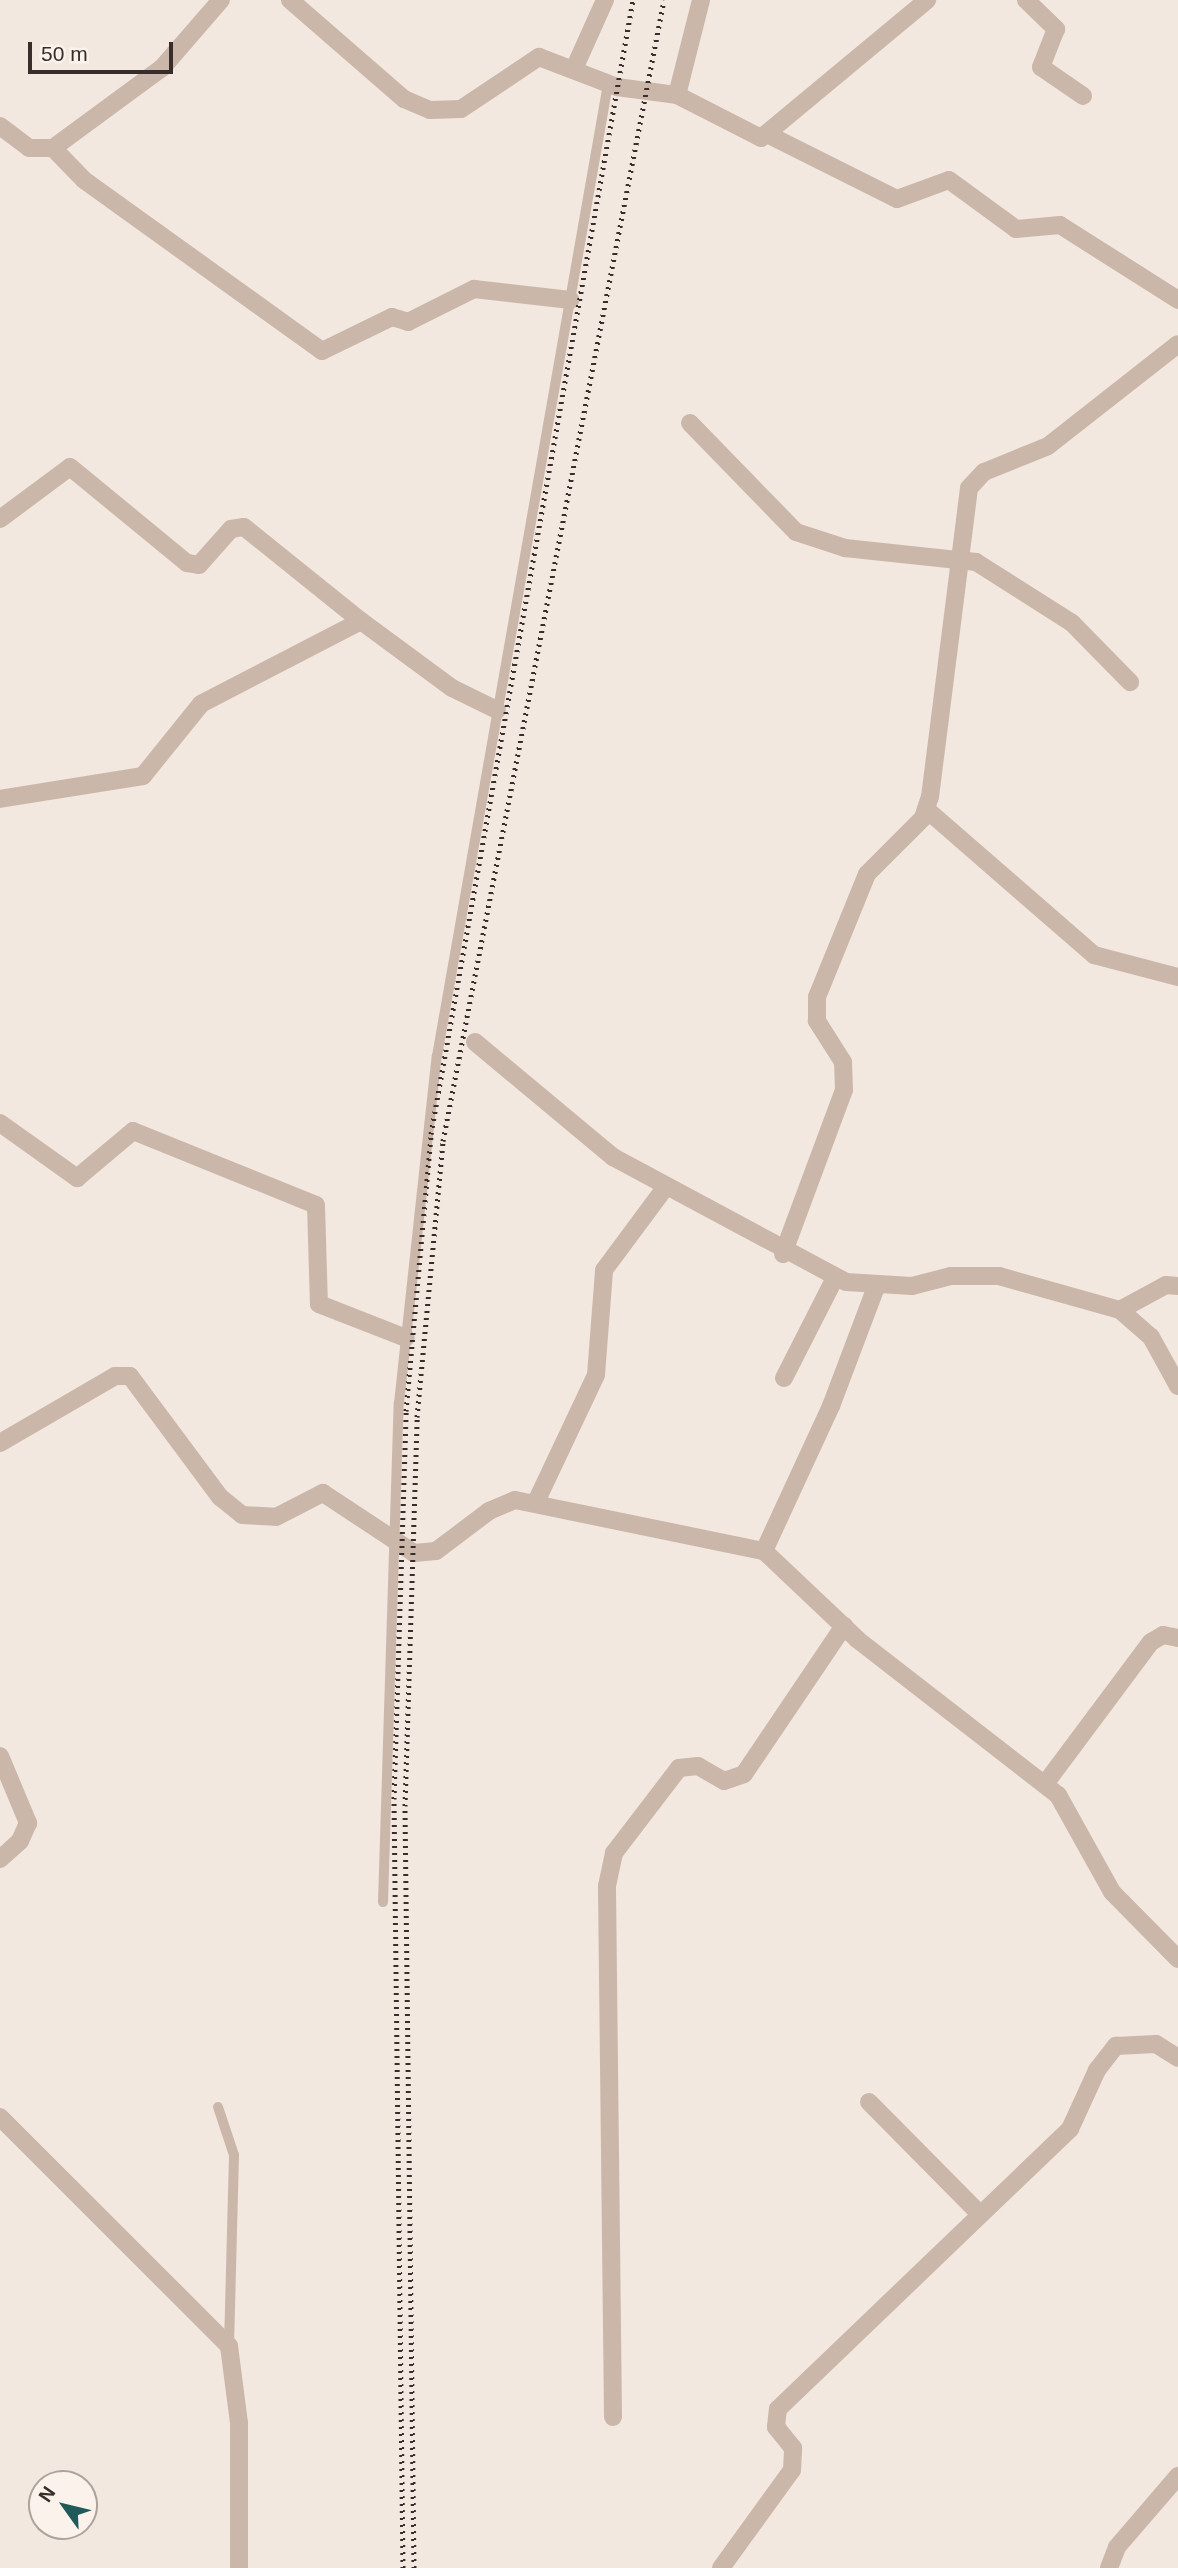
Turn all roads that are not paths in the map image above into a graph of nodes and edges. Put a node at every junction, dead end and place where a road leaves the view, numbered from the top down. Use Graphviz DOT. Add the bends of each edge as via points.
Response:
graph roads {
  1 [pos="221,0"];
  2 [pos="290,0"];
  3 [pos="605,0"];
  4 [pos="701,0"];
  5 [pos="927,0"];
  6 [pos="1026,0"];
  7 [pos="574,69"];
  8 [pos="608,83"];
  9 [pos="677,95"];
  10 [pos="1083,96"];
  11 [pos="0,126"];
  12 [pos="769,135"];
  13 [pos="53,148"];
  14 [pos="570,300"];
  15 [pos="1178,300"];
  16 [pos="1178,344"];
  17 [pos="690,423"];
  18 [pos="0,519"];
  19 [pos="958,557"];
  20 [pos="361,621"];
  21 [pos="1130,682"];
  22 [pos="497,710"];
  23 [pos="0,799"];
  24 [pos="926,809"];
  25 [pos="1178,977"];
  26 [pos="475,1042"];
  27 [pos="3,1133"];
  28 [pos="665,1188"];
  29 [pos="783,1254"];
  30 [pos="835,1278"];
  31 [pos="1178,1286"];
  32 [pos="876,1287"];
  33 [pos="1120,1310"];
  34 [pos="406,1338"];
  35 [pos="784,1378"];
  36 [pos="1178,1386"];
  37 [pos="0,1443"];
  38 [pos="536,1502"];
  39 [pos="392,1539"];
  40 [pos="764,1551"];
  41 [pos="844,1626"];
  42 [pos="1178,1638"];
  43 [pos="0,1756"];
  44 [pos="1045,1784"];
  45 [pos="0,1859"];
  46 [pos="383,1902"];
  47 [pos="1178,1959"];
  48 [pos="1178,2058"];
  49 [pos="869,2102"];
  50 [pos="218,2106"];
  51 [pos="0,2117"];
  52 [pos="979,2213"];
  53 [pos="229,2346"];
  54 [pos="613,2417"];
  55 [pos="1178,2476"];
  56 [pos="239,2568"];
  57 [pos="721,2568"];
  58 [pos="1109,2568"];
  1 -- 13 [label="street" via="153,76"];
  2 -- 7 [label="street" via="404,99 430,110 461,109 539,57"];
  3 -- 7 [label="street"];
  4 -- 9 [label="street"];
  5 -- 12 [label="street"];
  6 -- 10 [label="street" via="1056,29 1041,67"];
  7 -- 8 [label="street"];
  8 -- 9 [label="street"];
  8 -- 14 [label="lane"];
  9 -- 12 [label="street" via="747,134"];
  11 -- 13 [label="street" via="29,148"];
  12 -- 15 [label="street" via="897,200 948,180 1016,229 1060,225"];
  13 -- 14 [label="street" via="84,180 322,351 392,317 408,322 474,289"];
  14 -- 22 [label="lane"];
  16 -- 19 [label="street" via="1048,446 976,478 965,499"];
  17 -- 19 [label="street" via="796,533 845,548"];
  18 -- 20 [label="street" via="69,467 187,563 199,565 231,529 244,527"];
  19 -- 21 [label="street" via="1036,596"];
  19 -- 24 [label="street"];
  20 -- 22 [label="street" via="452,688"];
  20 -- 23 [label="street" via="201,704 143,775"];
  22 -- 34 [label="lane" via="438,1056"];
  24 -- 25 [label="street" via="1094,955"];
  24 -- 29 [label="street" via="867,874 817,997 817,1021 843,1062 844,1090"];
  26 -- 28 [label="street" via="540,1102"];
  27 -- 34 [label="street" via="77,1178 133,1130 316,1205 320,1304"];
  28 -- 29 [label="street"];
  28 -- 38 [label="street" via="604,1270 596,1374"];
  29 -- 30 [label="street"];
  30 -- 32 [label="street"];
  30 -- 35 [label="street"];
  31 -- 33 [label="street" via="1166,1285"];
  32 -- 33 [label="street" via="999,1276"];
  32 -- 40 [label="street" via="831,1406"];
  33 -- 36 [label="street" via="1151,1337"];
  34 -- 39 [label="lane"];
  37 -- 39 [label="street" via="115,1376 130,1376 220,1497 243,1515 276,1517 323,1493"];
  38 -- 39 [label="street" via="515,1500 489,1511 436,1551 414,1553"];
  38 -- 40 [label="street"];
  39 -- 46 [label="lane"];
  40 -- 41 [label="street"];
  41 -- 44 [label="street"];
  41 -- 54 [label="street" via="744,1774 724,1781 698,1766 680,1768 614,1853 607,1886"];
  42 -- 44 [label="street" via="1163,1635 1150,1642"];
  43 -- 45 [label="street" via="28,1823 20,1841"];
  44 -- 47 [label="street" via="1058,1794 1112,1892"];
  48 -- 52 [label="street" via="1156,2044 1116,2046 1097,2070 1070,2129"];
  49 -- 52 [label="street"];
  50 -- 53 [label="lane" via="234,2155"];
  51 -- 53 [label="street" via="163,2273"];
  52 -- 57 [label="street" via="778,2409 776,2427 793,2448 792,2470"];
  53 -- 56 [label="street" via="239,2423"];
  55 -- 58 [label="street" via="1117,2547"];
}
